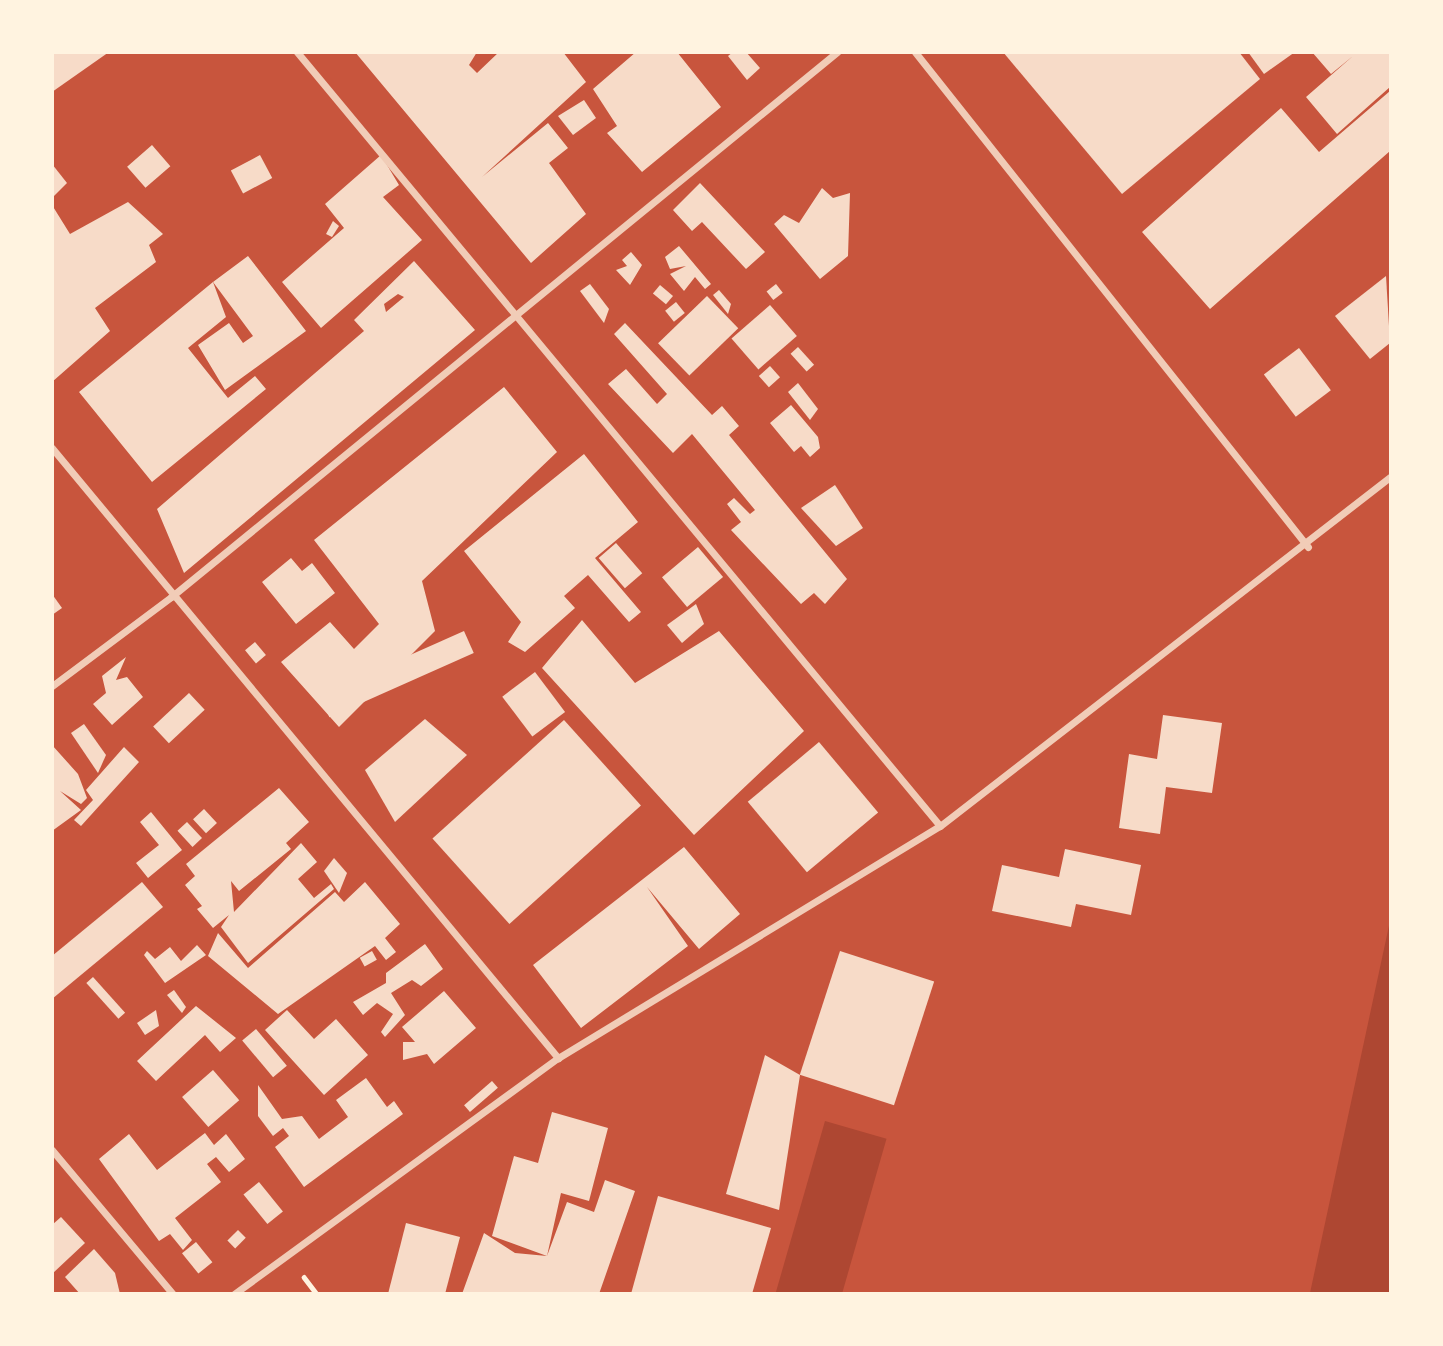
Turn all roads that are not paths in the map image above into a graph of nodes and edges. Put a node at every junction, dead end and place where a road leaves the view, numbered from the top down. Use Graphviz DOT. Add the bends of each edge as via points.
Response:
graph roads {
  1 [pos="297,52"];
  2 [pos="837,52"];
  3 [pos="915,52"];
  4 [pos="519,315"];
  5 [pos="52,448"];
  6 [pos="1391,477"];
  7 [pos="1308,547"];
  8 [pos="171,597"];
  9 [pos="52,686"];
  10 [pos="940,826"];
  11 [pos="558,1058"];
  12 [pos="52,1150"];
  13 [pos="173,1293"];
  14 [pos="234,1293"];
  1 -- 4 [label="street"];
  2 -- 4 [label="street"];
  3 -- 7 [label="street"];
  4 -- 8 [label="street"];
  4 -- 10 [label="street"];
  5 -- 8 [label="street"];
  6 -- 7 [label="street"];
  7 -- 10 [label="street"];
  8 -- 9 [label="street"];
  8 -- 11 [label="street"];
  10 -- 11 [label="street"];
  11 -- 14 [label="street"];
  12 -- 13 [label="street"];
}
